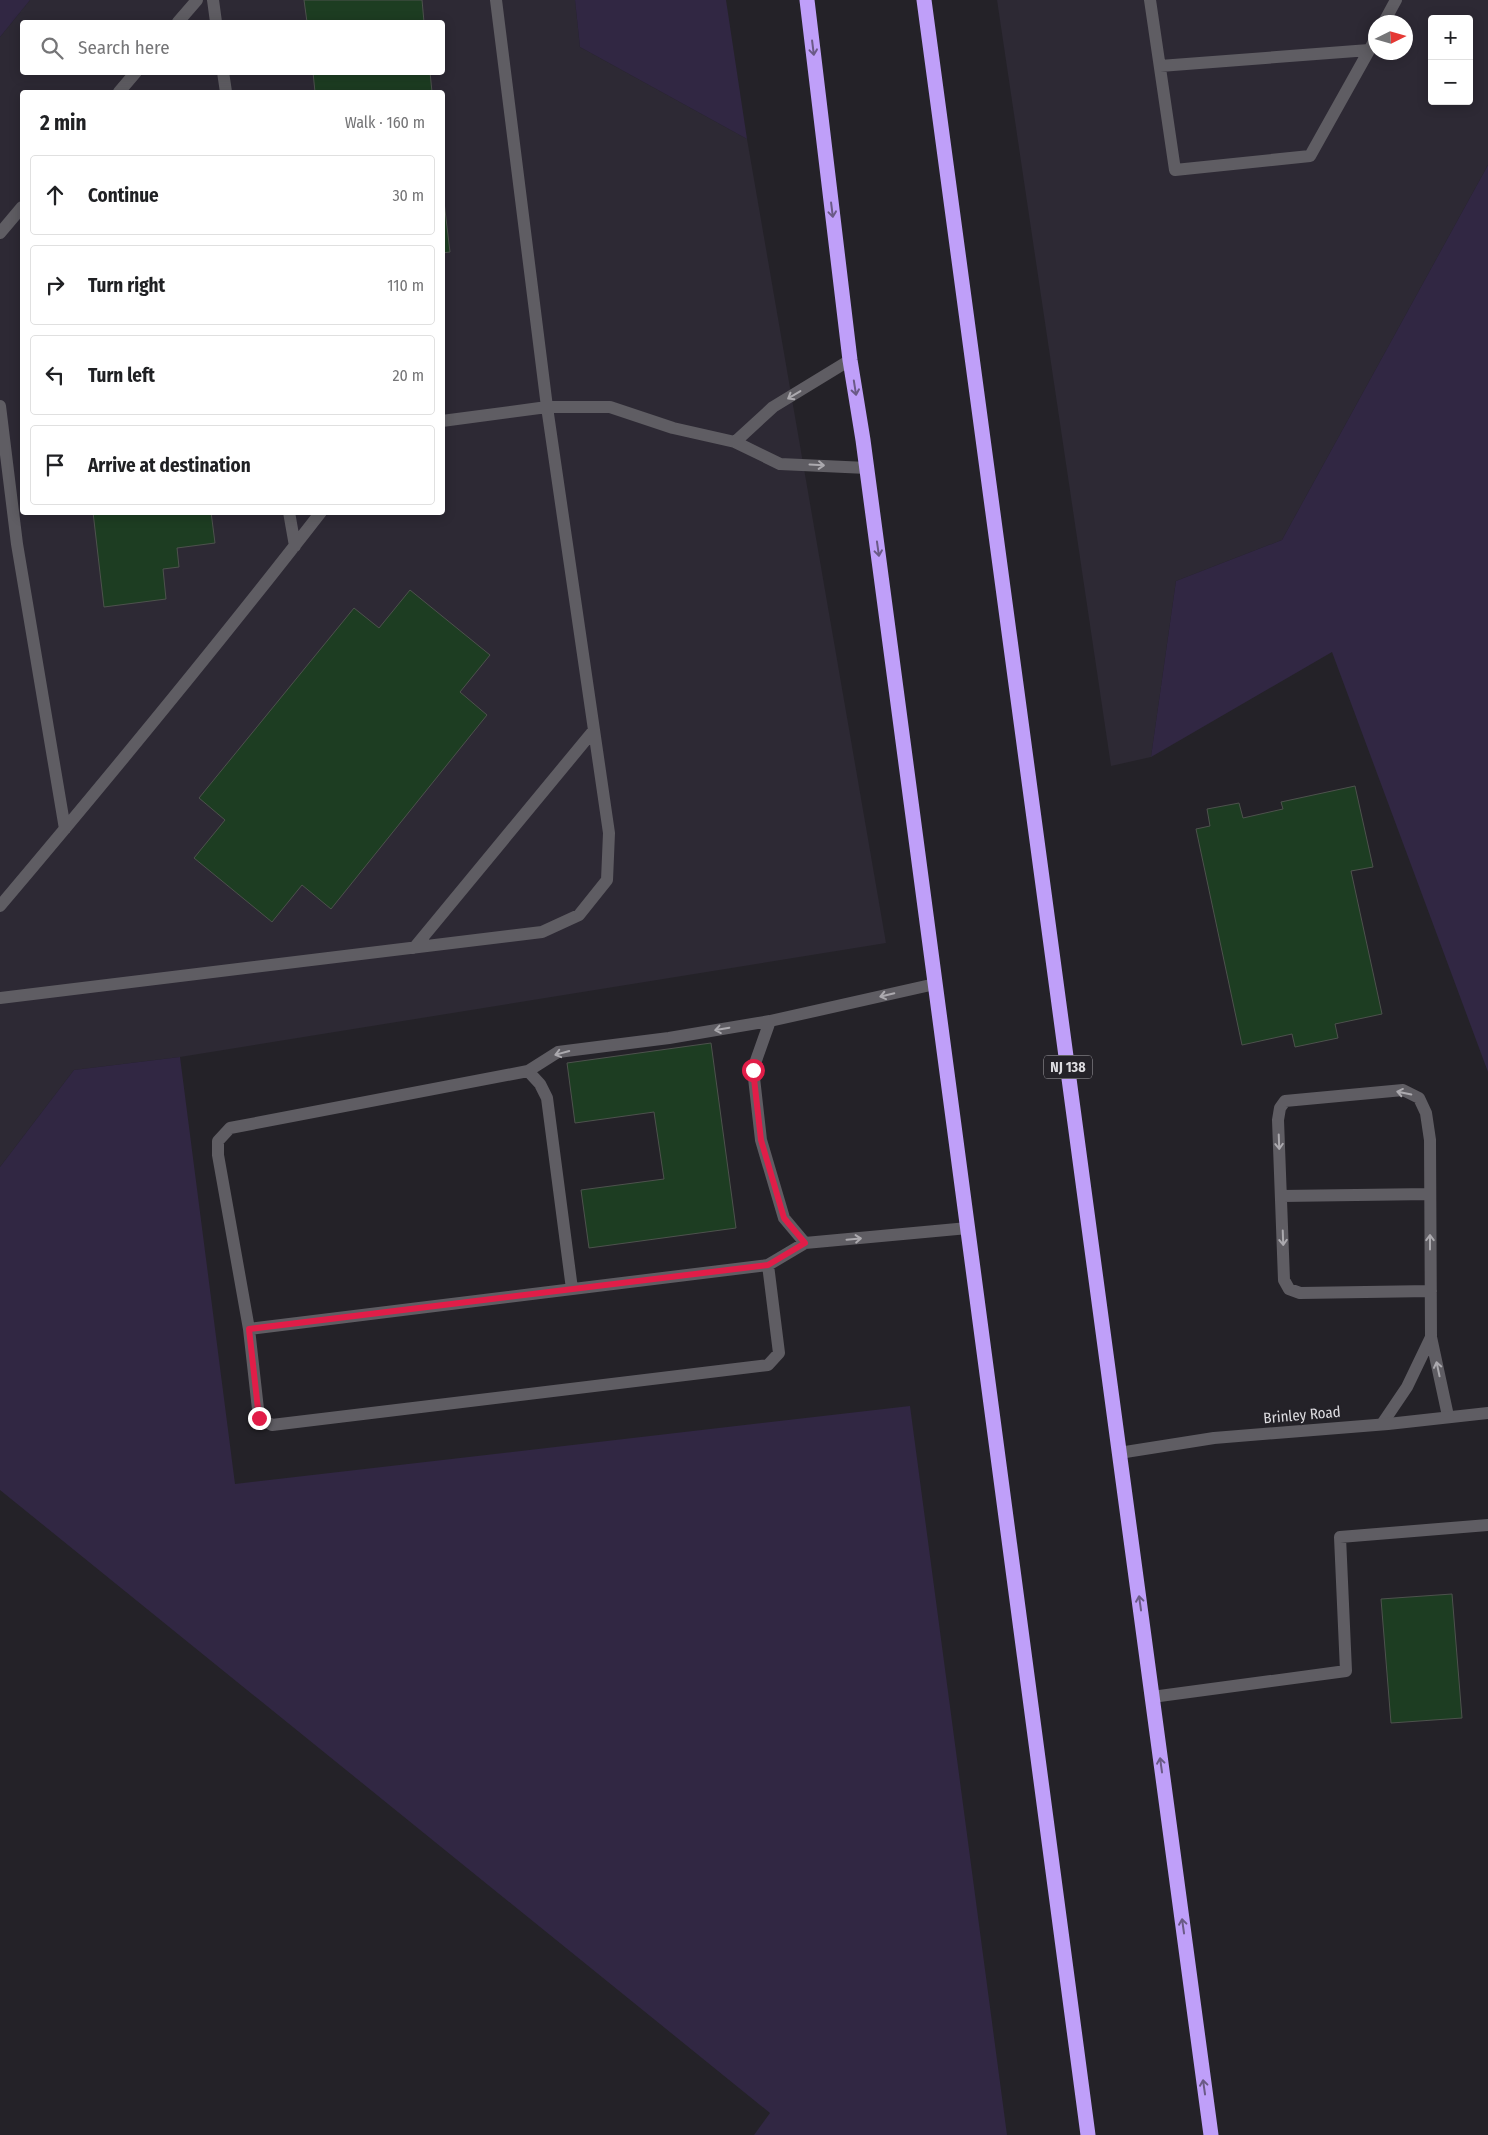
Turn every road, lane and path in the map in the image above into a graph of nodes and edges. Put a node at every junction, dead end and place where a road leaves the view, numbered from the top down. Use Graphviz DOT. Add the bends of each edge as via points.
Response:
graph roads {
  1 [pos="198,0"];
  2 [pos="213,0"];
  3 [pos="496,0"];
  4 [pos="807,0"];
  5 [pos="924,0"];
  6 [pos="1150,0"];
  7 [pos="1396,0"];
  8 [pos="1388,15"];
  9 [pos="180,20"];
  10 [pos="216,20"];
  11 [pos="1368,50"];
  12 [pos="1368,52"];
  13 [pos="1160,66"];
  14 [pos="133,75"];
  15 [pos="223,75"];
  16 [pos="121,90"];
  17 [pos="226,90"];
  18 [pos="20,209"];
  19 [pos="0,233"];
  20 [pos="850,360"];
  21 [pos="0,406"];
  22 [pos="546,407"];
  23 [pos="445,421"];
  24 [pos="735,442"];
  25 [pos="867,468"];
  26 [pos="290,515"];
  27 [pos="319,515"];
  28 [pos="295,546"];
  29 [pos="594,730"];
  30 [pos="66,829"];
  31 [pos="0,906"];
  32 [pos="414,948"];
  33 [pos="935,984"];
  34 [pos="0,998"];
  35 [pos="770,1021"];
  36 [pos="528,1071"];
  37 [pos="1430,1194"];
  38 [pos="1282,1196"];
  39 [pos="968,1228"];
  40 [pos="805,1243"];
  41 [pos="768,1265"];
  42 [pos="572,1289"];
  43 [pos="1431,1291"];
  44 [pos="249,1329"];
  45 [pos="1431,1337"];
  46 [pos="1488,1413"];
  47 [pos="1448,1416"];
  48 [pos="1382,1424"];
  49 [pos="1119,1453"];
  50 [pos="1488,1525"];
  51 [pos="1152,1697"];
  52 [pos="1088,2135"];
  53 [pos="1211,2135"];
  1 -- 9 [label="street"];
  2 -- 10 [label="street"];
  3 -- 22 [label="street"];
  4 -- 20 [label="highway, one-way"];
  5 -- 49 [label="highway, NJ 138"];
  6 -- 13 [label="street"];
  7 -- 8 [label="street"];
  11 -- 13 [label="street"];
  12 -- 13 [label="street" via="1310,156 1175,170"];
  14 -- 16 [label="street"];
  15 -- 17 [label="street"];
  18 -- 19 [label="street"];
  20 -- 24 [label="street, one-way" via="773,407"];
  20 -- 25 [label="highway, one-way"];
  21 -- 30 [label="street" via="17,544"];
  22 -- 23 [label="street"];
  22 -- 24 [label="street" via="610,407 673,428"];
  22 -- 29 [label="street"];
  24 -- 25 [label="street, one-way" via="780,464"];
  25 -- 33 [label="highway, one-way"];
  26 -- 28 [label="street"];
  27 -- 28 [label="street"];
  28 -- 30 [label="street"];
  29 -- 32 [label="street"];
  29 -- 32 [label="street" via="609,833 607,880 579,915 542,932"];
  30 -- 31 [label="street"];
  32 -- 34 [label="street"];
  33 -- 35 [label="street, one-way"];
  33 -- 39 [label="highway"];
  35 -- 36 [label="street, one-way" via="558,1052"];
  35 -- 40 [label="street" via="753,1070 761,1140 784,1218"];
  36 -- 42 [label="street" via="547,1098"];
  36 -- 44 [label="street" via="230,1128 218,1141 218,1155"];
  37 -- 38 [label="street"];
  37 -- 38 [label="street, one-way" via="1430,1140 1426,1113 1418,1098 1403,1090 1285,1101 1278,1120"];
  43 -- 37 [label="street, one-way"];
  38 -- 43 [label="street, one-way" via="1284,1280 1289,1289 1300,1293"];
  40 -- 39 [label="street, one-way"];
  39 -- 52 [label="highway"];
  40 -- 41 [label="street"];
  41 -- 42 [label="street"];
  41 -- 44 [label="street" via="779,1353 768,1365 272,1425 259,1418"];
  42 -- 44 [label="street"];
  43 -- 45 [label="street"];
  47 -- 45 [label="street, one-way"];
  45 -- 48 [label="street" via="1406,1387"];
  46 -- 47 [label="street, Brinley Road"];
  47 -- 48 [label="street, Brinley Road"];
  48 -- 49 [label="street, Brinley Road" via="1214,1438"];
  51 -- 49 [label="highway, NJ 138, one-way"];
  50 -- 51 [label="street" via="1340,1537 1346,1671"];
  53 -- 51 [label="highway, NJ 138, one-way"];
}
